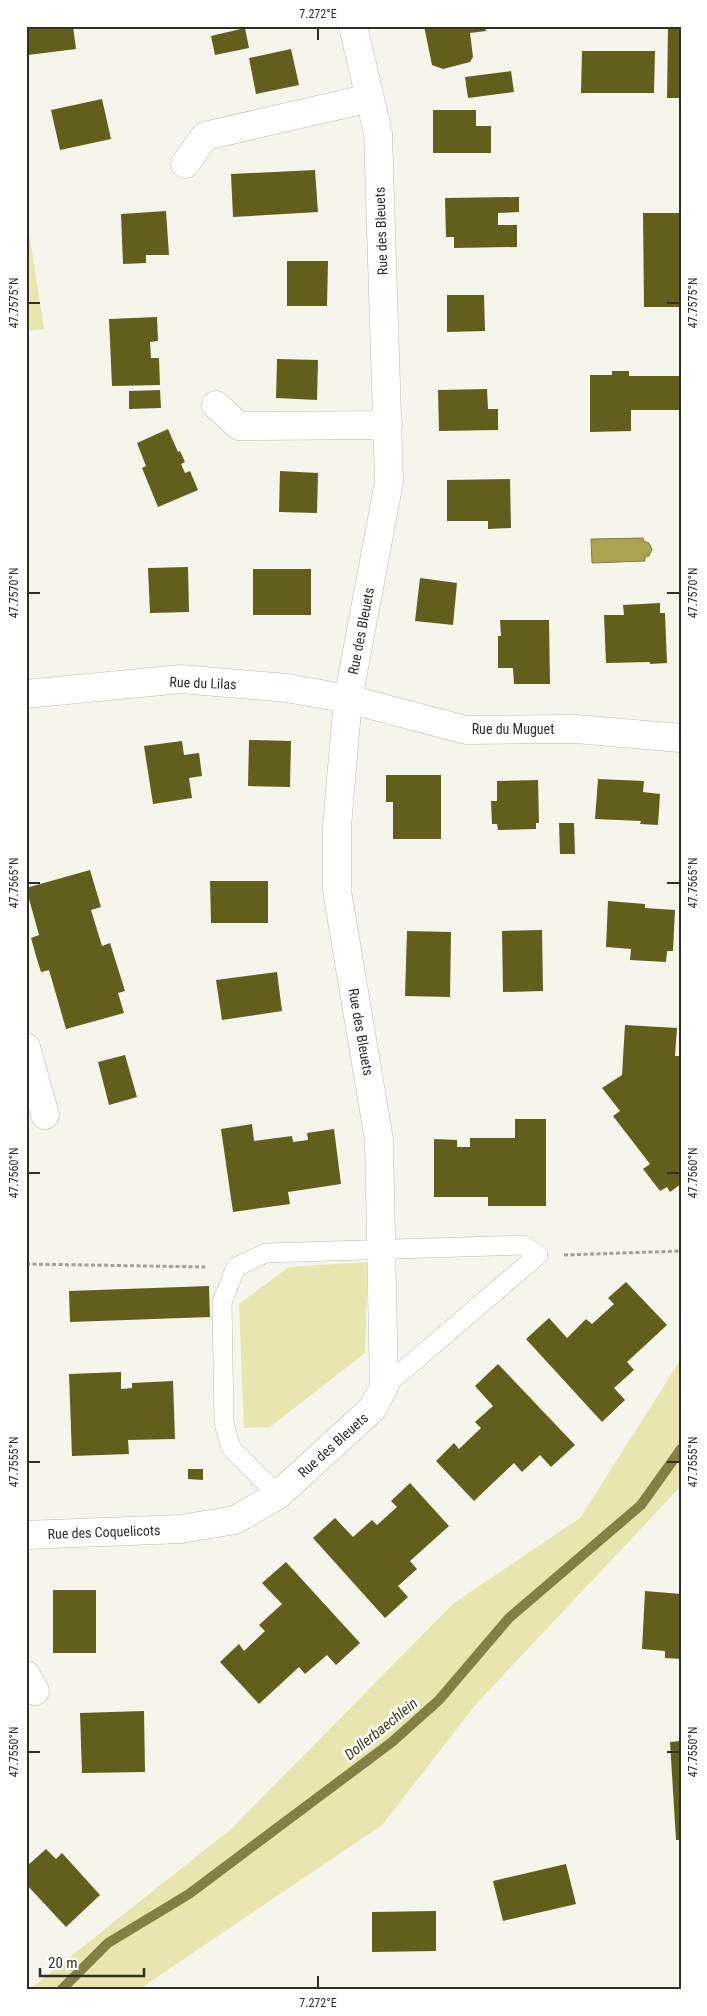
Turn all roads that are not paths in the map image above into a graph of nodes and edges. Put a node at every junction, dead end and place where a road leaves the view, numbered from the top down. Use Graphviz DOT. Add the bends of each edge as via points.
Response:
graph roads {
  1 [pos="353,26"];
  2 [pos="370,98"];
  3 [pos="185,164"];
  4 [pos="216,405"];
  5 [pos="388,425"];
  6 [pos="26,694"];
  7 [pos="348,699"];
  8 [pos="681,738"];
  9 [pos="26,1047"];
  10 [pos="45,1115"];
  11 [pos="382,1250"];
  12 [pos="384,1387"];
  13 [pos="278,1495"];
  14 [pos="181,1529"];
  15 [pos="26,1535"];
  1 -- 2 [label="street, Rue des Bleuets"];
  2 -- 3 [label="street" via="205,136"];
  2 -- 5 [label="street, Rue des Bleuets" via="378,133"];
  4 -- 5 [label="street" via="239,426"];
  5 -- 7 [label="street, Rue des Bleuets" via="390,482"];
  6 -- 7 [label="street, Rue du Lilas" via="181,680 288,688"];
  7 -- 8 [label="street, Rue du Muguet" via="466,730 576,729"];
  7 -- 11 [label="street, Rue des Bleuets" via="337,826 337,891 379,1140"];
  9 -- 10 [label="street"];
  11 -- 12 [label="street, Rue des Bleuets"];
  11 -- 12 [label="lane" via="524,1245 538,1255"];
  11 -- 13 [label="lane" via="266,1252 236,1267 222,1302 224,1423 231,1448"];
  12 -- 13 [label="street, Rue des Bleuets" via="372,1409"];
  13 -- 14 [label="street, Rue des Bleuets" via="235,1520"];
  14 -- 15 [label="street, Rue des Coquelicots"];
}
